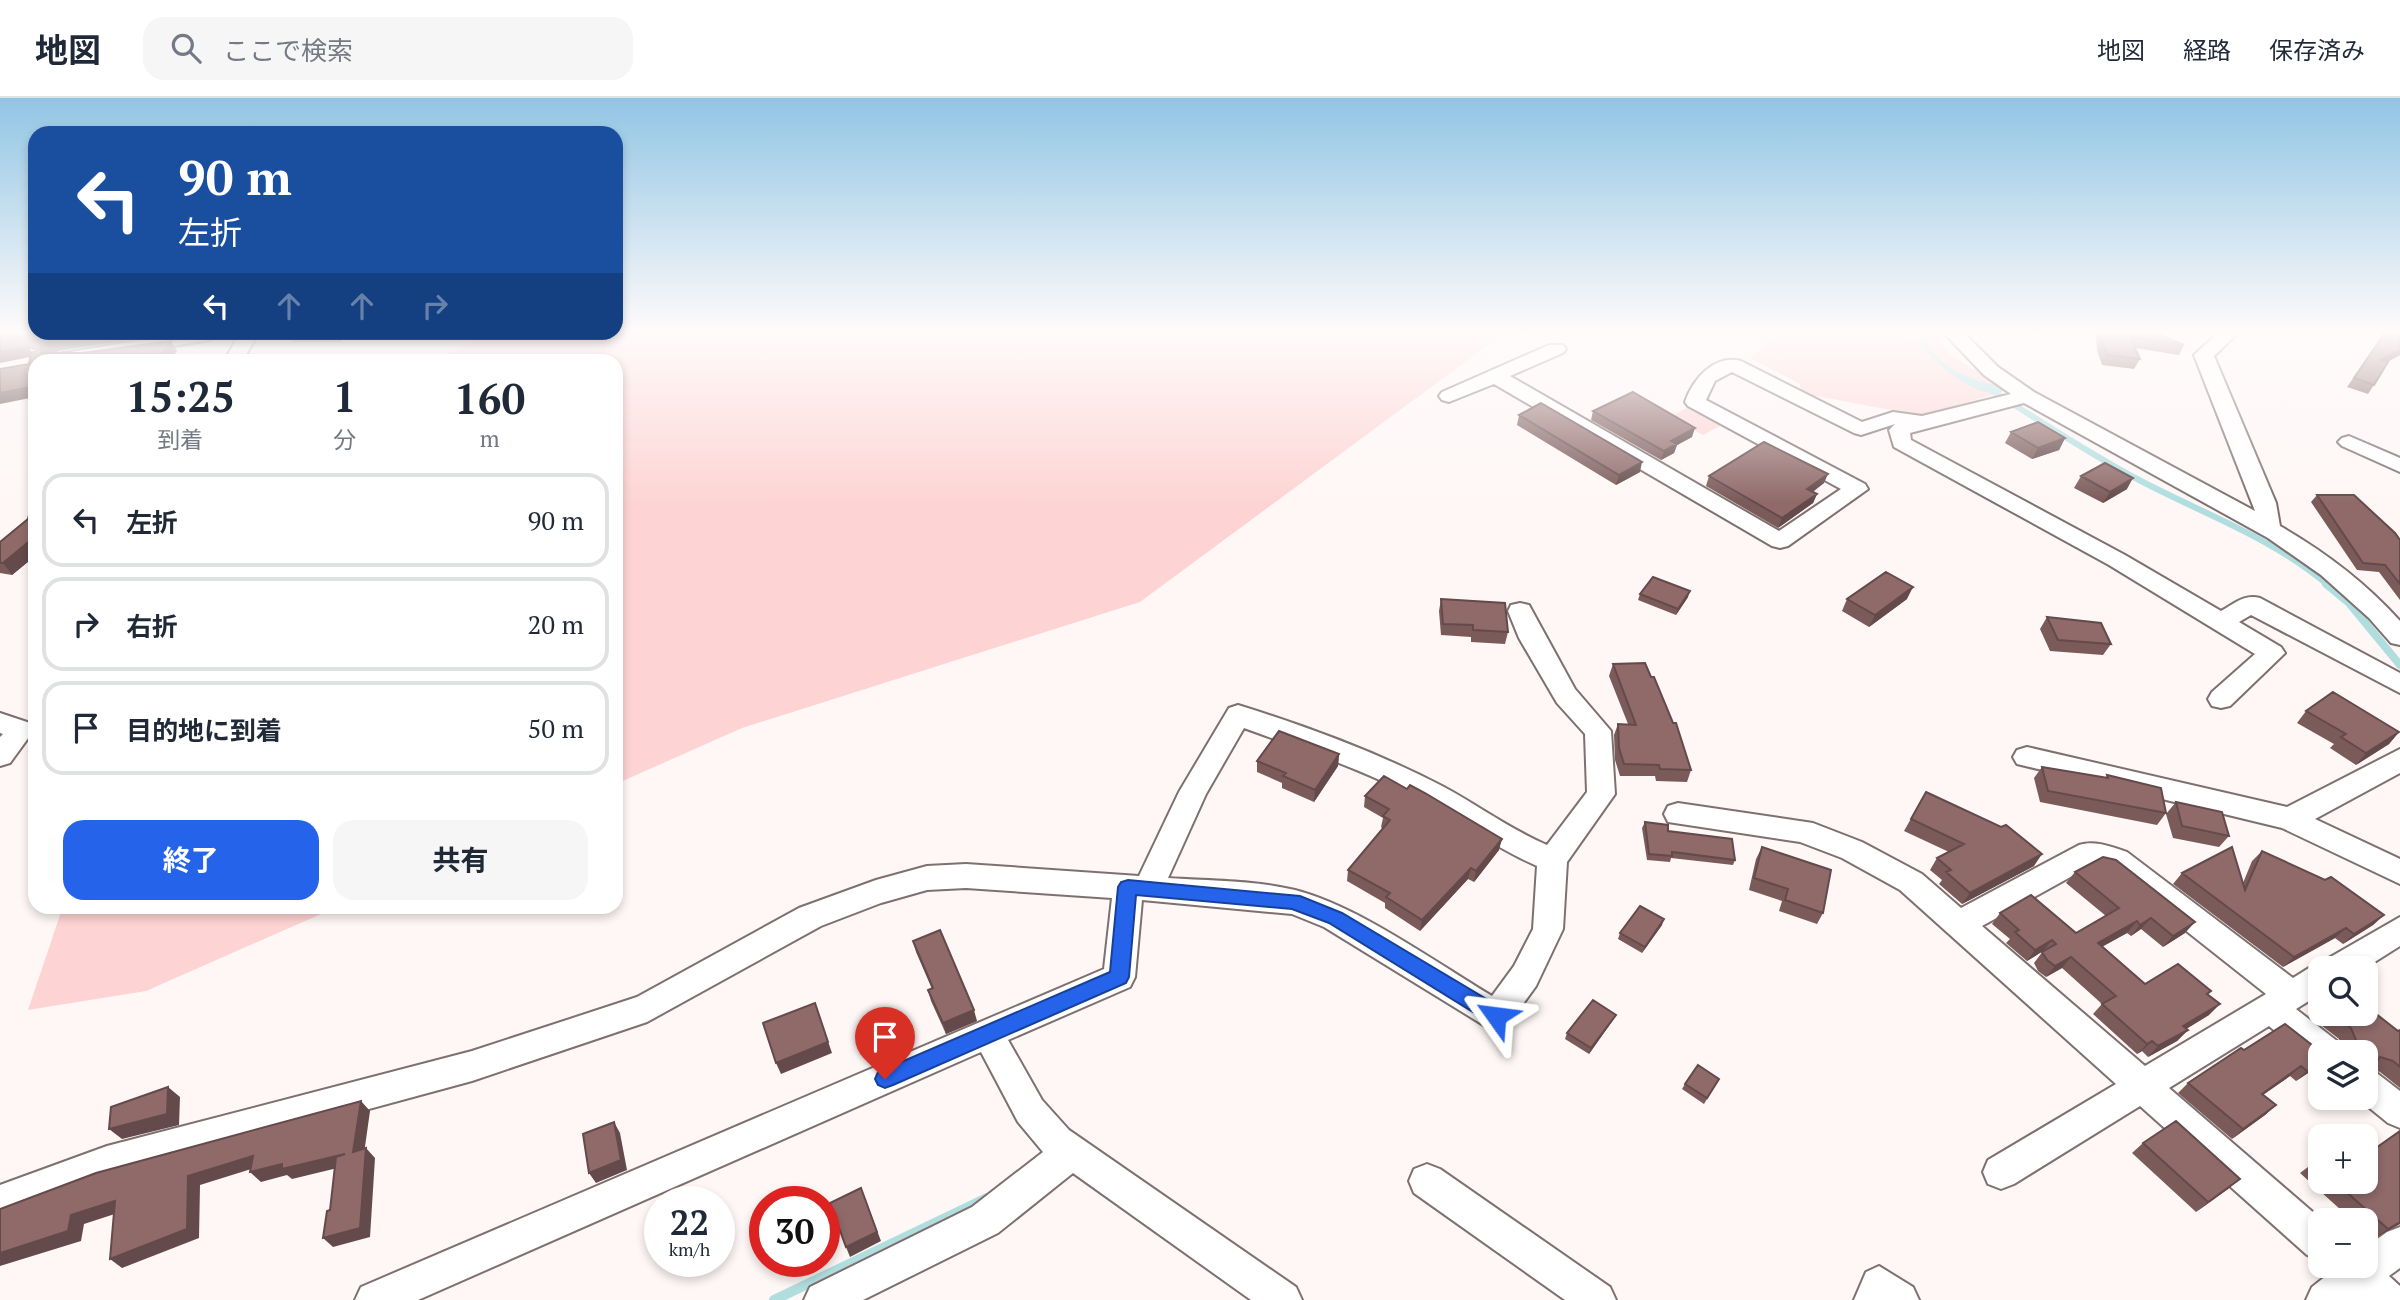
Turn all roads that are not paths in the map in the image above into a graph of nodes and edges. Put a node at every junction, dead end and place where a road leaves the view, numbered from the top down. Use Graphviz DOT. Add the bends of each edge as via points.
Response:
graph roads {
  1 [pos="1463,390"];
  2 [pos="1519,390"];
  3 [pos="1698,390"];
  4 [pos="1784,390"];
  5 [pos="2008,390"];
  6 [pos="2218,390"];
  7 [pos="1449,396"];
  8 [pos="2015,398"];
  9 [pos="1922,422"];
  10 [pos="2349,442"];
  11 [pos="2400,466"];
  12 [pos="2269,527"];
  13 [pos="1520,611"];
  14 [pos="2221,622"];
  15 [pos="2400,637"];
  16 [pos="2400,684"];
  17 [pos="2221,699"];
  18 [pos="0,723"];
  19 [pos="0,756"];
  20 [pos="2027,757"];
  21 [pos="2400,759"];
  22 [pos="1678,814"];
  23 [pos="2289,819"];
  24 [pos="1552,860"];
  25 [pos="2400,872"];
  26 [pos="1138,887"];
  27 [pos="1959,924"];
  28 [pos="2400,930"];
  29 [pos="2358,956"];
  30 [pos="2308,986"];
  31 [pos="2282,1002"];
  32 [pos="988,1034"];
  33 [pos="2315,1040"];
  34 [pos="2144,1087"];
  35 [pos="2378,1094"];
  36 [pos="2400,1112"];
  37 [pos="1069,1154"];
  38 [pos="2001,1172"];
  39 [pos="1427,1181"];
  40 [pos="0,1203"];
  41 [pos="2308,1231"];
  42 [pos="2400,1245"];
  43 [pos="2378,1257"];
  44 [pos="2346,1278"];
  45 [pos="2362,1278"];
  46 [pos="374,1300"];
  47 [pos="823,1300"];
  48 [pos="1283,1300"];
  49 [pos="1597,1300"];
  50 [pos="1873,1300"];
  51 [pos="1900,1300"];
  52 [pos="2325,1300"];
  53 [pos="2387,1300"];
  1 -- 7 [label="street"];
  2 -- 3 [label="street" via="1780,541 1857,489 1695,402"];
  4 -- 9 [label="street" via="1861,429 1893,418"];
  5 -- 8 [label="street"];
  6 -- 12 [label="street" via="2265,503"];
  8 -- 9 [label="street"];
  8 -- 12 [label="street"];
  9 -- 14 [label="street" via="1899,430 1901,443"];
  10 -- 11 [label="street"];
  12 -- 15 [label="street" via="2321,560 2360,593"];
  13 -- 24 [label="street" via="1566,696 1598,730 1601,794"];
  14 -- 16 [label="street" via="2251,604"];
  14 -- 17 [label="street" via="2272,653"];
  18 -- 19 [label="street" via="21,730"];
  20 -- 23 [label="street"];
  21 -- 23 [label="street"];
  22 -- 27 [label="street" via="1803,831 1852,850 1911,882"];
  23 -- 25 [label="street"];
  24 -- 26 [label="street" via="1509,841 1433,794 1344,754 1238,715"];
  24 -- 26 [label="street" via="1548,929 1525,976 1496,1016 1335,918 1294,902"];
  26 -- 32 [label="street" via="1119,977"];
  26 -- 40 [label="street" via="965,876 926,878 810,917 647,1008 472,1066 107,1163"];
  27 -- 31 [label="street" via="2089,853 2117,860"];
  27 -- 34 [label="street"];
  28 -- 29 [label="street"];
  30 -- 31 [label="street"];
  31 -- 33 [label="street"];
  31 -- 34 [label="street"];
  32 -- 37 [label="street" via="1033,1119"];
  32 -- 46 [label="street"];
  34 -- 38 [label="street"];
  34 -- 41 [label="street"];
  35 -- 36 [label="street"];
  37 -- 47 [label="street" via="985,1220"];
  37 -- 48 [label="street" via="1096,1167"];
  39 -- 49 [label="street"];
  42 -- 43 [label="street"];
  44 -- 52 [label="street"];
  45 -- 53 [label="street"];
  50 -- 51 [label="street" via="1879,1285"];
}
